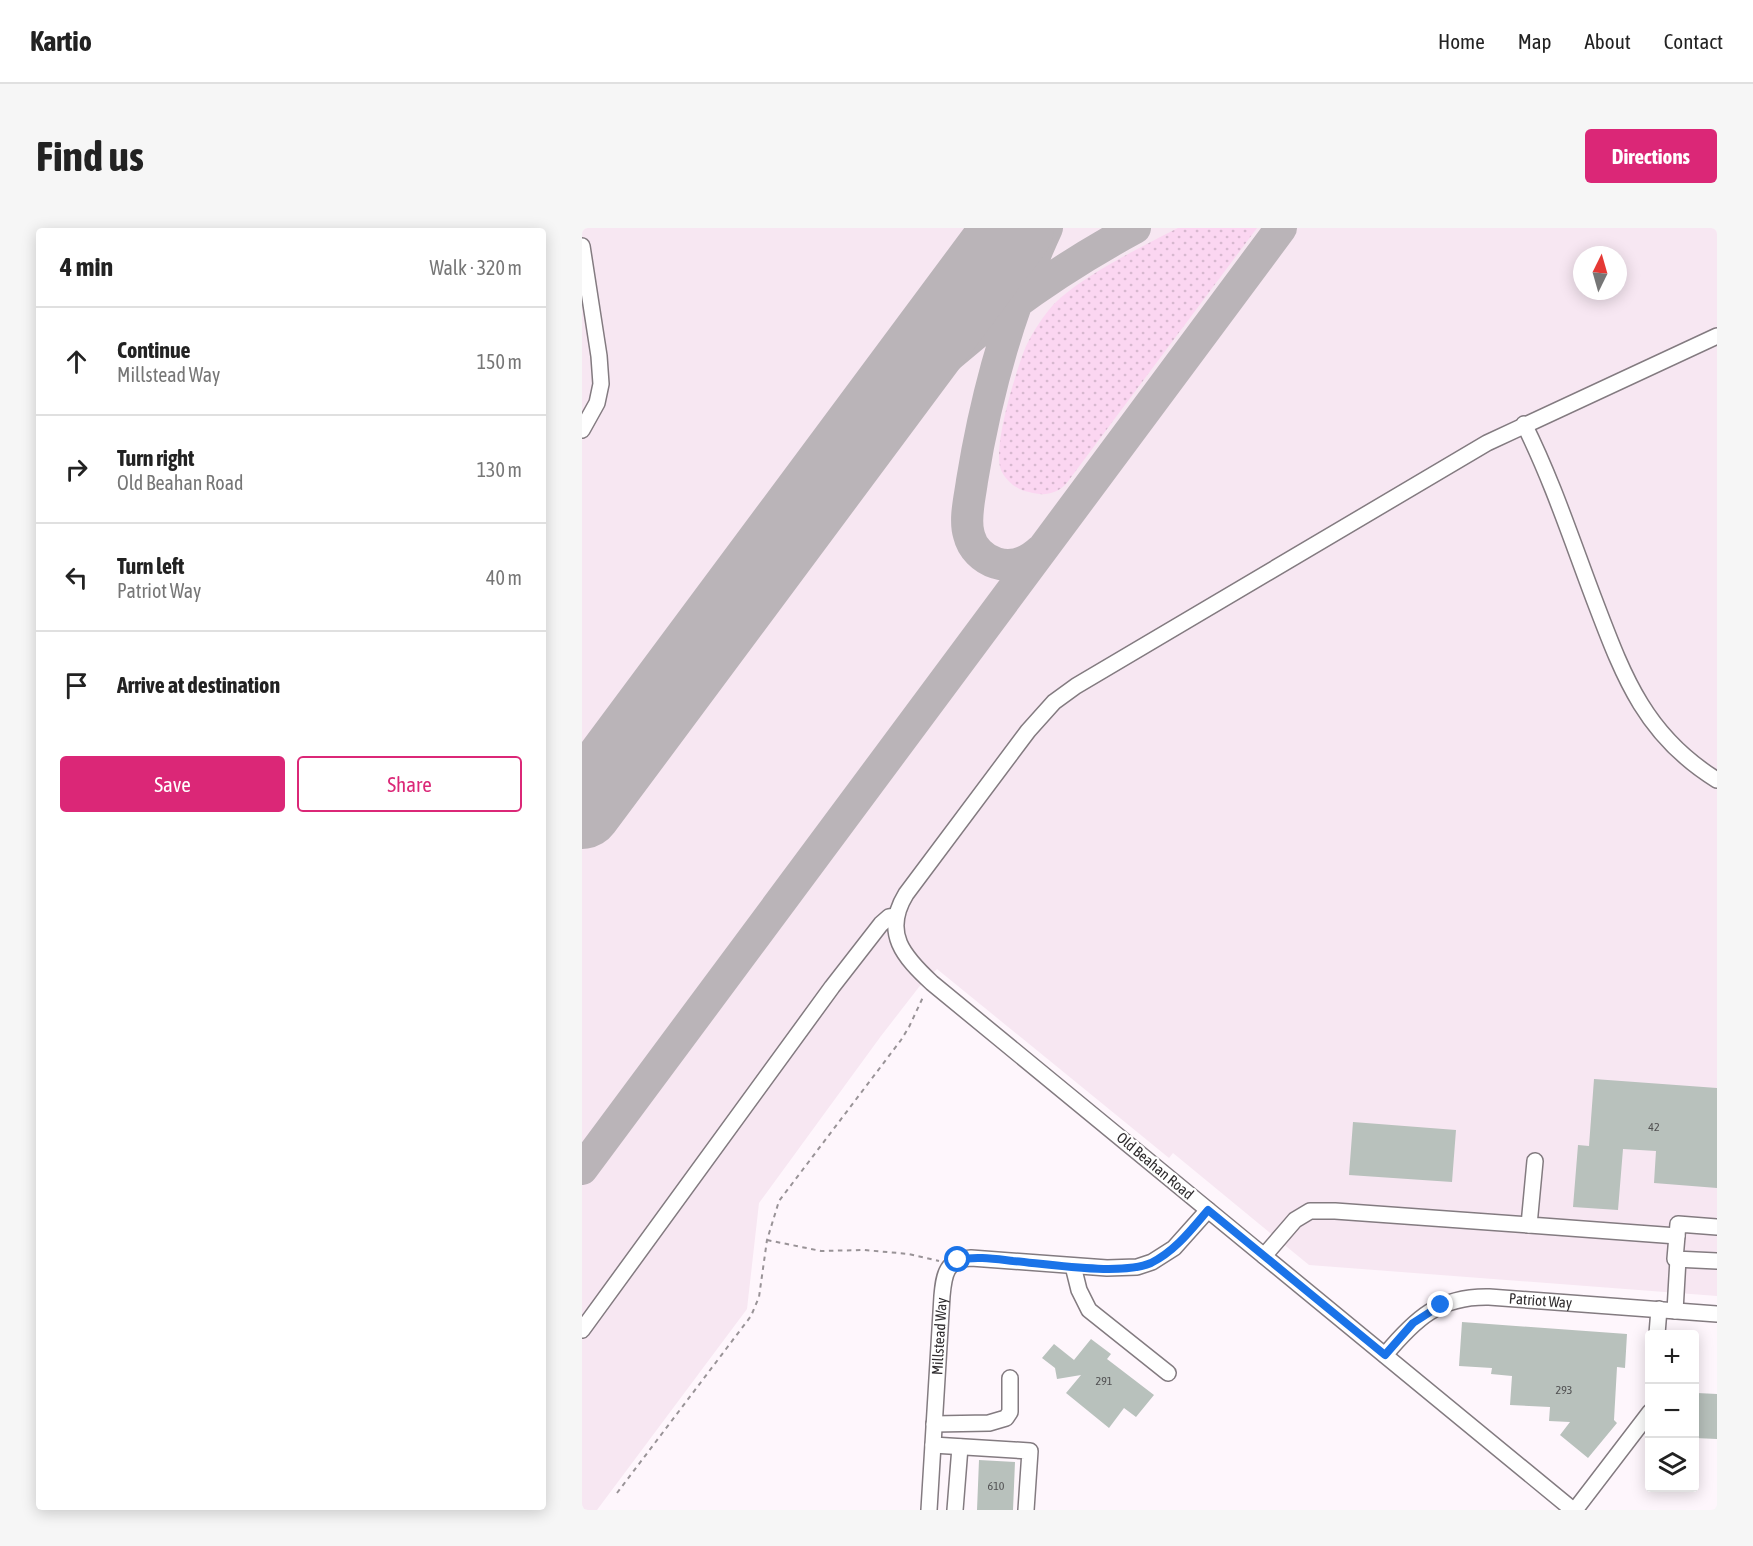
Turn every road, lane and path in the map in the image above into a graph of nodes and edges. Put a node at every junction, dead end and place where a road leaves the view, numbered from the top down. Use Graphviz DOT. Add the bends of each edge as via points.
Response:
graph roads {
  1 [pos="582,246"];
  2 [pos="1717,336"];
  3 [pos="1524,424"];
  4 [pos="582,430"];
  5 [pos="1717,780"];
  6 [pos="896,916"];
  7 [pos="933,983"];
  8 [pos="1535,1161"];
  9 [pos="1208,1210"];
  10 [pos="1529,1225"];
  11 [pos="1717,1227"];
  12 [pos="1677,1236"];
  13 [pos="767,1239"];
  14 [pos="1264,1256"];
  15 [pos="1678,1258"];
  16 [pos="1717,1261"];
  17 [pos="950,1266"];
  18 [pos="1073,1266"];
  19 [pos="1659,1310"];
  20 [pos="1675,1311"];
  21 [pos="1717,1314"];
  22 [pos="582,1330"];
  23 [pos="1657,1330"];
  24 [pos="1385,1355"];
  25 [pos="1168,1373"];
  26 [pos="1010,1378"];
  27 [pos="1645,1418"];
  28 [pos="934,1425"];
  29 [pos="933,1445"];
  30 [pos="960,1447"];
  31 [pos="617,1493"];
  32 [pos="929,1510"];
  33 [pos="955,1510"];
  34 [pos="1026,1510"];
  35 [pos="1574,1510"];
  1 -- 4 [label="street" via="601,384 597,403"];
  2 -- 3 [label="street"];
  3 -- 5 [label="street" via="1633,693 1671,744"];
  3 -- 6 [label="street" via="1430,475 1065,694 1018,742 906,894"];
  6 -- 7 [label="street, Old Beahan Road" via="896,933 903,953"];
  6 -- 22 [label="street" via="881,924 832,987"];
  7 -- 9 [label="street, Old Beahan Road"];
  7 -- 13 [label="path" via="901,1040 783,1194"];
  8 -- 10 [label="street"];
  9 -- 14 [label="street, Old Beahan Road"];
  9 -- 18 [label="street" via="1174,1248 1145,1265 1119,1269"];
  10 -- 12 [label="street"];
  10 -- 14 [label="street" via="1310,1211 1295,1220"];
  11 -- 12 [label="street" via="1678,1224"];
  12 -- 15 [label="street"];
  13 -- 17 [label="path" via="821,1251 909,1254"];
  13 -- 31 [label="path" via="761,1288 751,1316"];
  14 -- 24 [label="street, Old Beahan Road"];
  15 -- 16 [label="street"];
  15 -- 20 [label="street"];
  17 -- 18 [label="street" via="971,1258"];
  17 -- 28 [label="street, Millstead Way" via="943,1287"];
  18 -- 25 [label="street" via="1089,1310"];
  19 -- 20 [label="street, Patriot Way"];
  19 -- 23 [label="street"];
  19 -- 24 [label="street, Patriot Way" via="1464,1298 1426,1314"];
  20 -- 21 [label="street, Patriot Way"];
  24 -- 35 [label="street, Old Beahan Road"];
  26 -- 28 [label="street" via="1010,1412 1006,1418 989,1423"];
  27 -- 35 [label="street"];
  28 -- 29 [label="street, Millstead Way"];
  29 -- 30 [label="street"];
  29 -- 32 [label="street, Millstead Way"];
  30 -- 33 [label="street"];
  30 -- 34 [label="street" via="1030,1451"];
}
